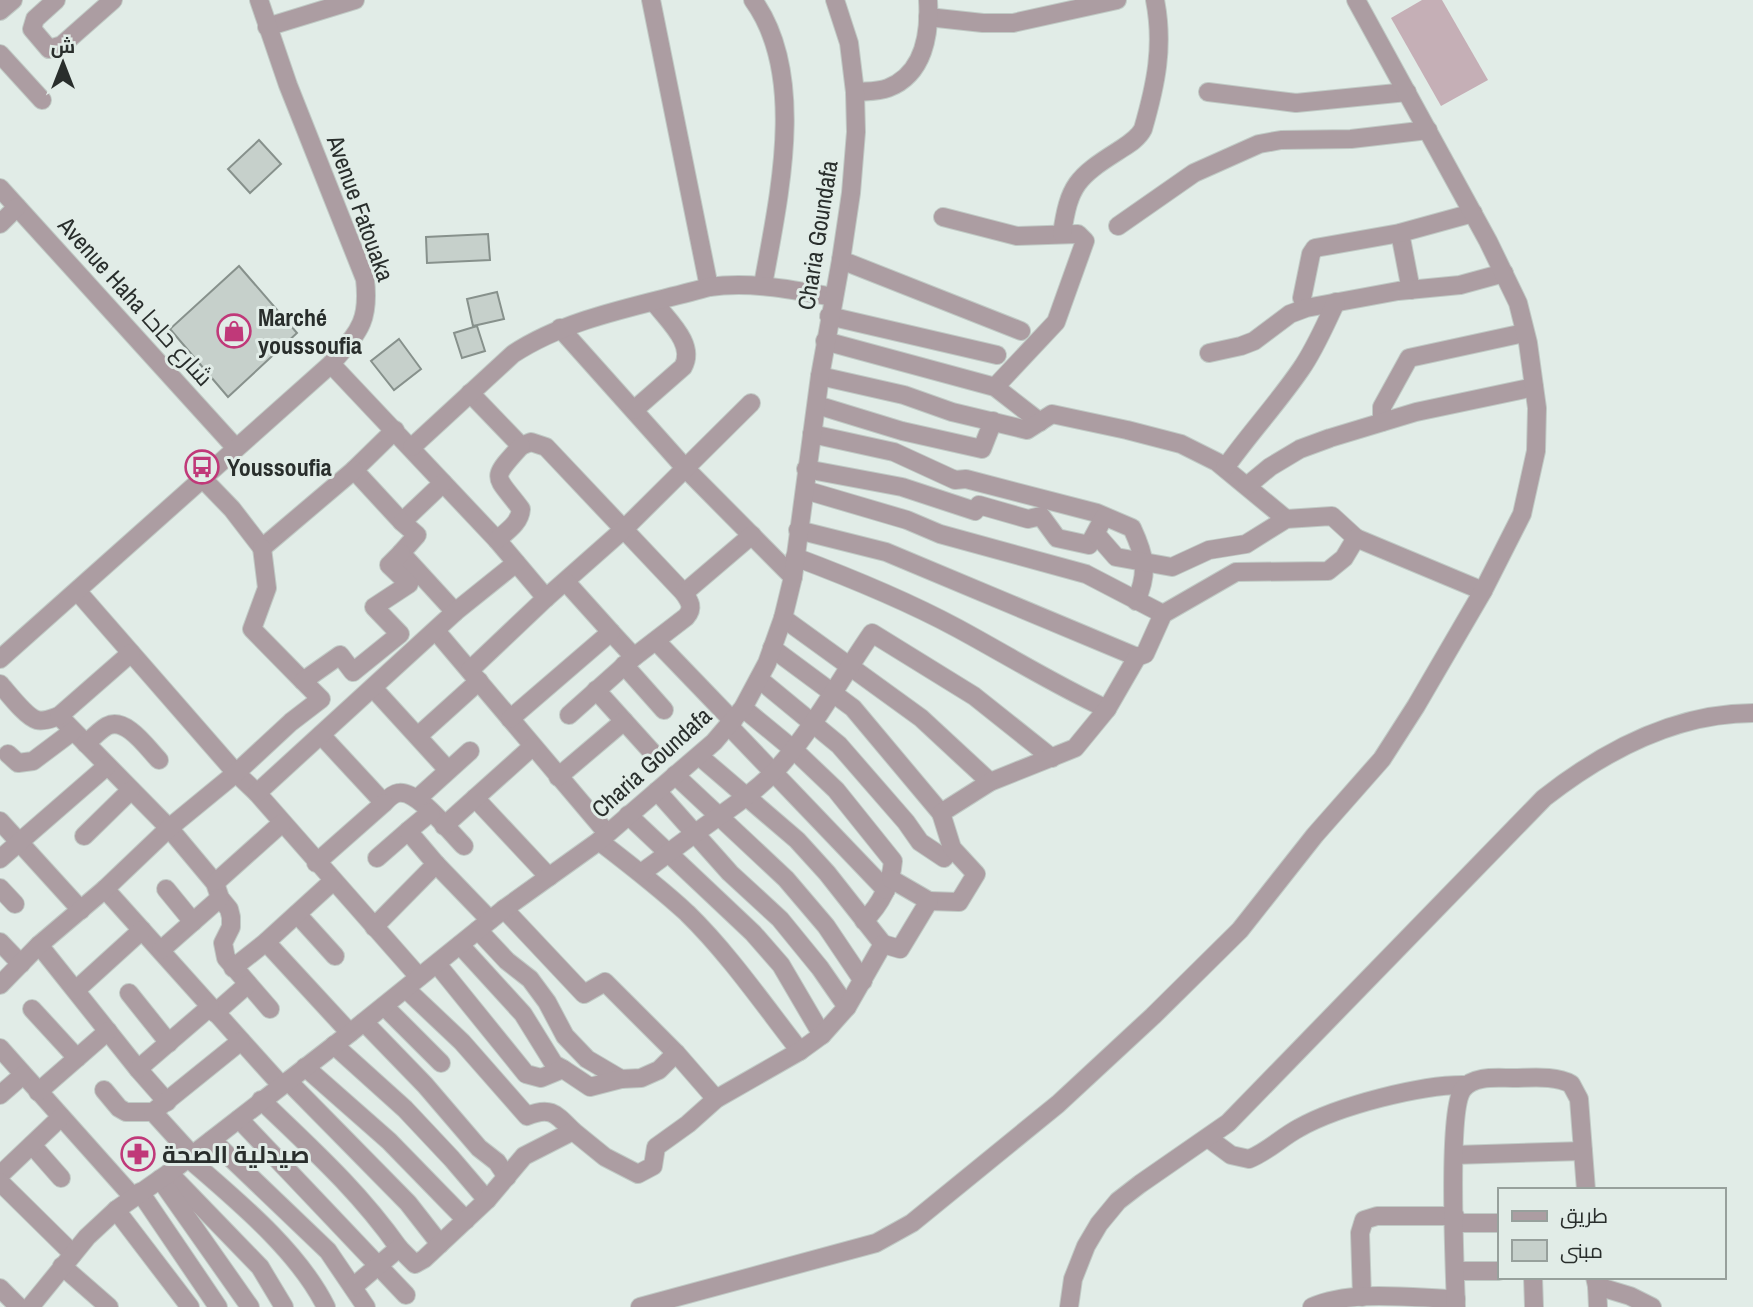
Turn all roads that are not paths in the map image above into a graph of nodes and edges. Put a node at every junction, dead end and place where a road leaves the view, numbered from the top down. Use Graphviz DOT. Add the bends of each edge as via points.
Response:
graph roads {
  1 [pos="13,0"];
  2 [pos="56,0"];
  3 [pos="113,0"];
  4 [pos="259,0"];
  5 [pos="355,0"];
  6 [pos="651,0"];
  7 [pos="753,0"];
  8 [pos="835,0"];
  9 [pos="1117,0"];
  10 [pos="1155,0"];
  11 [pos="1356,0"];
  12 [pos="928,9"];
  13 [pos="0,11"];
  14 [pos="267,27"];
  15 [pos="0,54"];
  16 [pos="855,92"];
  17 [pos="1208,92"];
  18 [pos="1407,92"];
  19 [pos="42,100"];
  20 [pos="1428,130"];
  21 [pos="0,188"];
  22 [pos="18,207"];
  23 [pos="1474,213"];
  24 [pos="943,217"];
  25 [pos="0,224"];
  26 [pos="1118,226"];
  27 [pos="1400,233"];
  28 [pos="1062,234"];
  29 [pos="841,260"];
  30 [pos="1504,273"];
  31 [pos="763,285"];
  32 [pos="709,287"];
  33 [pos="1411,290"];
  34 [pos="834,297"];
  35 [pos="1302,298"];
  36 [pos="654,302"];
  37 [pos="1336,302"];
  38 [pos="829,316"];
  39 [pos="560,328"];
  40 [pos="1021,331"];
  41 [pos="1524,333"];
  42 [pos="825,341"];
  43 [pos="1209,353"];
  44 [pos="997,355"];
  45 [pos="331,364"];
  46 [pos="820,376"];
  47 [pos="995,387"];
  48 [pos="1534,387"];
  49 [pos="470,393"];
  50 [pos="751,402"];
  51 [pos="817,405"];
  52 [pos="634,410"];
  53 [pos="993,421"];
  54 [pos="1040,422"];
  55 [pos="1382,422"];
  56 [pos="395,429"];
  57 [pos="813,434"];
  58 [pos="522,446"];
  59 [pos="235,447"];
  60 [pos="412,447"];
  61 [pos="1225,468"];
  62 [pos="686,469"];
  63 [pos="806,469"];
  64 [pos="354,470"];
  65 [pos="202,479"];
  66 [pos="443,483"];
  67 [pos="1247,486"];
  68 [pos="804,490"];
  69 [pos="1104,517"];
  70 [pos="1286,519"];
  71 [pos="402,522"];
  72 [pos="624,529"];
  73 [pos="798,530"];
  74 [pos="1097,534"];
  75 [pos="752,535"];
  76 [pos="1356,538"];
  77 [pos="497,540"];
  78 [pos="262,548"];
  79 [pos="401,553"];
  80 [pos="796,557"];
  81 [pos="1144,560"];
  82 [pos="516,563"];
  83 [pos="793,577"];
  84 [pos="566,582"];
  85 [pos="1483,591"];
  86 [pos="78,592"];
  87 [pos="684,593"];
  88 [pos="546,598"];
  89 [pos="1136,601"];
  90 [pos="455,612"];
  91 [pos="1163,614"];
  92 [pos="783,618"];
  93 [pos="436,631"];
  94 [pos="611,632"];
  95 [pos="656,641"];
  96 [pos="772,649"];
  97 [pos="131,653"];
  98 [pos="1137,657"];
  99 [pos="0,659"];
  100 [pos="629,661"];
  101 [pos="849,666"];
  102 [pos="474,676"];
  103 [pos="759,679"];
  104 [pos="303,681"];
  105 [pos="0,684"];
  106 [pos="374,688"];
  107 [pos="596,690"];
  108 [pos="834,694"];
  109 [pos="1107,709"];
  110 [pos="664,710"];
  111 [pos="1753,713"];
  112 [pos="569,715"];
  113 [pos="60,716"];
  114 [pos="735,718"];
  115 [pos="510,719"];
  116 [pos="624,721"];
  117 [pos="813,722"];
  118 [pos="73,731"];
  119 [pos="321,735"];
  120 [pos="418,736"];
  121 [pos="86,744"];
  122 [pos="532,747"];
  123 [pos="794,750"];
  124 [pos="470,751"];
  125 [pos="652,752"];
  126 [pos="8,754"];
  127 [pos="699,756"];
  128 [pos="1052,758"];
  129 [pos="159,760"];
  130 [pos="107,766"];
  131 [pos="448,771"];
  132 [pos="774,772"];
  133 [pos="236,774"];
  134 [pos="675,775"];
  135 [pos="558,777"];
  136 [pos="990,782"];
  137 [pos="131,790"];
  138 [pos="657,791"];
  139 [pos="257,793"];
  140 [pos="746,796"];
  141 [pos="418,798"];
  142 [pos="475,798"];
  143 [pos="384,803"];
  144 [pos="430,812"];
  145 [pos="941,813"];
  146 [pos="628,815"];
  147 [pos="719,817"];
  148 [pos="0,821"];
  149 [pos="282,823"];
  150 [pos="444,826"];
  151 [pos="169,828"];
  152 [pos="408,831"];
  153 [pos="694,834"];
  154 [pos="84,836"];
  155 [pos="603,837"];
  156 [pos="19,842"];
  157 [pos="464,846"];
  158 [pos="951,848"];
  159 [pos="670,853"];
  160 [pos="377,858"];
  161 [pos="0,859"];
  162 [pos="316,863"];
  163 [pos="436,864"];
  164 [pos="641,873"];
  165 [pos="549,877"];
  166 [pos="333,881"];
  167 [pos="888,885"];
  168 [pos="0,888"];
  169 [pos="106,889"];
  170 [pos="166,889"];
  171 [pos="217,891"];
  172 [pos="929,901"];
  173 [pos="15,904"];
  174 [pos="80,911"];
  175 [pos="297,914"];
  176 [pos="491,920"];
  177 [pos="864,920"];
  178 [pos="193,922"];
  179 [pos="374,927"];
  180 [pos="142,929"];
  181 [pos="0,942"];
  182 [pos="266,942"];
  183 [pos="883,944"];
  184 [pos="39,945"];
  185 [pos="460,945"];
  186 [pos="161,950"];
  187 [pos="335,957"];
  188 [pos="21,964"];
  189 [pos="437,964"];
  190 [pos="233,968"];
  191 [pos="863,981"];
  192 [pos="412,983"];
  193 [pos="248,984"];
  194 [pos="0,985"];
  195 [pos="76,990"];
  196 [pos="129,993"];
  197 [pos="384,1006"];
  198 [pos="847,1007"];
  199 [pos="32,1009"];
  200 [pos="270,1009"];
  201 [pos="213,1010"];
  202 [pos="357,1028"];
  203 [pos="108,1031"];
  204 [pos="822,1035"];
  205 [pos="241,1041"];
  206 [pos="169,1043"];
  207 [pos="334,1045"];
  208 [pos="0,1048"];
  209 [pos="800,1051"];
  210 [pos="676,1053"];
  211 [pos="77,1058"];
  212 [pos="441,1063"];
  213 [pos="305,1067"];
  214 [pos="138,1069"];
  215 [pos="564,1069"];
  216 [pos="23,1075"];
  217 [pos="621,1079"];
  218 [pos="284,1083"];
  219 [pos="1466,1085"];
  220 [pos="104,1090"];
  221 [pos="38,1091"];
  222 [pos="0,1095"];
  223 [pos="716,1099"];
  224 [pos="261,1100"];
  225 [pos="160,1107"];
  226 [pos="61,1117"];
  227 [pos="239,1119"];
  228 [pos="573,1131"];
  229 [pos="1208,1138"];
  230 [pos="212,1140"];
  231 [pos="32,1146"];
  232 [pos="1583,1151"];
  233 [pos="1454,1155"];
  234 [pos="190,1156"];
  235 [pos="0,1175"];
  236 [pos="164,1176"];
  237 [pos="507,1177"];
  238 [pos="61,1178"];
  239 [pos="0,1182"];
  240 [pos="1586,1188"];
  241 [pos="136,1194"];
  242 [pos="487,1200"];
  243 [pos="116,1210"];
  244 [pos="1455,1219"];
  245 [pos="466,1220"];
  246 [pos="1498,1223"];
  247 [pos="440,1244"];
  248 [pos="400,1248"];
  249 [pos="68,1260"];
  250 [pos="378,1266"];
  251 [pos="1498,1270"];
  252 [pos="1456,1271"];
  253 [pos="1533,1279"];
  254 [pos="1596,1282"];
  255 [pos="353,1287"];
  256 [pos="0,1288"];
  257 [pos="406,1295"];
  258 [pos="1372,1300"];
  259 [pos="1456,1303"];
  260 [pos="19,1307"];
  261 [pos="30,1307"];
  262 [pos="109,1307"];
  263 [pos="190,1307"];
  264 [pos="218,1307"];
  265 [pos="250,1307"];
  266 [pos="284,1307"];
  267 [pos="326,1307"];
  268 [pos="366,1307"];
  269 [pos="640,1307"];
  270 [pos="1069,1307"];
  271 [pos="1312,1307"];
  272 [pos="1534,1307"];
  273 [pos="1598,1307"];
  274 [pos="1652,1307"];
  1 -- 13 [label="street"];
  2 -- 3 [label="street" via="35,19 32,29 49,49 62,45"];
  4 -- 14 [label="street, Avenue Fatouaka"];
  5 -- 14 [label="street"];
  6 -- 32 [label="street"];
  7 -- 31 [label="street" via="775,44 785,119"];
  8 -- 16 [label="street, Charia Goundafa" via="849,43"];
  9 -- 12 [label="street" via="1013,23 983,23"];
  10 -- 28 [label="street" via="1160,55 1143,130 1092,168 1073,189"];
  11 -- 18 [label="street"];
  12 -- 16 [label="street" via="928,34 917,64 890,88"];
  14 -- 45 [label="street, Avenue Fatouaka" via="365,279 365,317"];
  15 -- 19 [label="street"];
  16 -- 29 [label="street, Charia Goundafa" via="851,193"];
  17 -- 18 [label="street" via="1296,103"];
  18 -- 20 [label="street"];
  20 -- 23 [label="street"];
  20 -- 26 [label="street" via="1259,144 1194,173"];
  21 -- 22 [label="street, Avenue Haha شارع حاحا"];
  22 -- 25 [label="street"];
  22 -- 59 [label="street, Avenue Haha شارع حاحا"];
  23 -- 27 [label="street"];
  23 -- 30 [label="street"];
  24 -- 28 [label="street" via="1017,236"];
  27 -- 33 [label="street"];
  27 -- 35 [label="street" via="1315,248"];
  28 -- 47 [label="street" via="1082,235 1085,245 1056,322"];
  29 -- 34 [label="street, Charia Goundafa"];
  29 -- 40 [label="street"];
  30 -- 33 [label="street" via="1460,285"];
  30 -- 41 [label="street" via="1518,303"];
  31 -- 32 [label="street"];
  31 -- 34 [label="street"];
  32 -- 36 [label="street"];
  33 -- 37 [label="street"];
  34 -- 38 [label="street, Charia Goundafa"];
  36 -- 39 [label="street"];
  36 -- 52 [label="street" via="685,344 687,359"];
  37 -- 43 [label="street" via="1290,314 1254,341"];
  37 -- 61 [label="street" via="1301,369"];
  38 -- 42 [label="street, Charia Goundafa"];
  38 -- 44 [label="street"];
  39 -- 49 [label="street" via="513,354"];
  39 -- 52 [label="street"];
  41 -- 48 [label="street"];
  41 -- 55 [label="street" via="1409,358 1381,410"];
  42 -- 46 [label="street, Charia Goundafa"];
  42 -- 47 [label="street"];
  45 -- 56 [label="street"];
  45 -- 59 [label="street, Avenue Fatouaka"];
  46 -- 51 [label="street, Charia Goundafa"];
  46 -- 53 [label="street"];
  47 -- 54 [label="street"];
  48 -- 55 [label="street"];
  48 -- 85 [label="street" via="1536,451 1521,514"];
  49 -- 58 [label="street"];
  49 -- 60 [label="street"];
  50 -- 62 [label="street"];
  51 -- 53 [label="street" via="982,449"];
  51 -- 57 [label="street, Charia Goundafa"];
  52 -- 62 [label="street"];
  53 -- 54 [label="street" via="1027,430"];
  54 -- 61 [label="street" via="1052,414 1127,429 1181,444"];
  55 -- 67 [label="street" via="1300,449"];
  56 -- 60 [label="street"];
  56 -- 64 [label="street"];
  57 -- 63 [label="street, Charia Goundafa"];
  57 -- 69 [label="street" via="894,452 955,480 966,479"];
  58 -- 72 [label="street" via="531,442 546,447"];
  58 -- 77 [label="street" via="498,475 521,516"];
  59 -- 65 [label="street, Avenue Fatouaka"];
  60 -- 66 [label="street"];
  61 -- 67 [label="street"];
  62 -- 72 [label="street"];
  62 -- 75 [label="street"];
  63 -- 68 [label="street, Charia Goundafa"];
  63 -- 74 [label="street" via="902,487 975,511 979,505 1028,519 1041,516 1057,538 1089,545"];
  64 -- 71 [label="street"];
  64 -- 78 [label="street"];
  65 -- 78 [label="street"];
  65 -- 86 [label="street, Avenue Fatouaka"];
  66 -- 71 [label="street"];
  66 -- 77 [label="street"];
  67 -- 70 [label="street"];
  68 -- 73 [label="street, Charia Goundafa"];
  68 -- 89 [label="street" via="1086,574"];
  69 -- 74 [label="street"];
  69 -- 81 [label="street" via="1132,528"];
  70 -- 76 [label="street" via="1332,516"];
  70 -- 81 [label="street" via="1246,544 1209,550 1172,567"];
  71 -- 79 [label="street" via="417,535"];
  72 -- 84 [label="street"];
  72 -- 87 [label="street"];
  73 -- 80 [label="street, Charia Goundafa"];
  73 -- 98 [label="street" via="886,552"];
  74 -- 81 [label="street" via="1115,557"];
  75 -- 83 [label="street"];
  75 -- 87 [label="street"];
  76 -- 85 [label="street"];
  76 -- 91 [label="street" via="1344,558 1328,571 1236,572"];
  77 -- 82 [label="street"];
  78 -- 104 [label="street" via="267,588 252,629"];
  79 -- 90 [label="street"];
  79 -- 104 [label="street" via="389,565 410,584 374,607 400,634 353,672 340,655"];
  80 -- 83 [label="street, Charia Goundafa"];
  80 -- 109 [label="street" via="864,583"];
  81 -- 89 [label="street" via="1145,581"];
  82 -- 88 [label="street"];
  82 -- 90 [label="street"];
  83 -- 92 [label="street, Charia Goundafa"];
  84 -- 88 [label="street"];
  84 -- 94 [label="street"];
  85 -- 269 [label="street" via="1382,759 1240,930 1058,1104 912,1223 876,1243"];
  86 -- 97 [label="street"];
  86 -- 99 [label="street, Avenue Fatouaka"];
  87 -- 95 [label="street" via="691,603 690,612"];
  88 -- 102 [label="street"];
  89 -- 91 [label="street"];
  90 -- 93 [label="street"];
  91 -- 98 [label="street" via="1145,654"];
  92 -- 96 [label="street, Charia Goundafa"];
  92 -- 101 [label="street"];
  93 -- 102 [label="street"];
  93 -- 106 [label="street"];
  94 -- 100 [label="street"];
  94 -- 115 [label="street"];
  95 -- 100 [label="street"];
  95 -- 114 [label="street"];
  96 -- 103 [label="street, Charia Goundafa"];
  96 -- 108 [label="street"];
  97 -- 113 [label="street"];
  97 -- 133 [label="street"];
  98 -- 109 [label="street"];
  100 -- 107 [label="street"];
  100 -- 110 [label="street"];
  101 -- 108 [label="street"];
  101 -- 128 [label="street" via="872,634 974,696"];
  101 -- 136 [label="street" via="921,718"];
  102 -- 115 [label="street"];
  102 -- 120 [label="street"];
  103 -- 114 [label="street, Charia Goundafa"];
  103 -- 117 [label="street"];
  104 -- 133 [label="street" via="321,699"];
  105 -- 113 [label="street" via="38,721"];
  106 -- 119 [label="street"];
  106 -- 120 [label="street"];
  107 -- 112 [label="street"];
  107 -- 116 [label="street"];
  108 -- 117 [label="street"];
  108 -- 145 [label="street" via="853,708"];
  109 -- 128 [label="street" via="1075,748"];
  111 -- 229 [label="street" via="1686,722 1646,734 1573,775 1544,798"];
  113 -- 118 [label="street"];
  114 -- 123 [label="street"];
  114 -- 127 [label="street, Charia Goundafa"];
  114 -- 132 [label="street"];
  115 -- 122 [label="street"];
  116 -- 125 [label="street"];
  116 -- 135 [label="street"];
  117 -- 123 [label="street"];
  117 -- 158 [label="street" via="839,745 920,842 944,858"];
  118 -- 121 [label="street"];
  118 -- 126 [label="street" via="28,763 18,763"];
  119 -- 139 [label="street"];
  119 -- 143 [label="street"];
  120 -- 131 [label="street"];
  121 -- 129 [label="street" via="108,725 118,723"];
  121 -- 130 [label="street"];
  122 -- 135 [label="street"];
  122 -- 142 [label="street"];
  123 -- 132 [label="street"];
  123 -- 167 [label="street" via="836,790 893,861"];
  124 -- 131 [label="street"];
  127 -- 134 [label="street, Charia Goundafa"];
  127 -- 140 [label="street"];
  128 -- 136 [label="street"];
  130 -- 137 [label="street"];
  130 -- 156 [label="street"];
  131 -- 141 [label="street"];
  132 -- 140 [label="street"];
  132 -- 167 [label="street"];
  133 -- 139 [label="street"];
  133 -- 151 [label="street"];
  134 -- 138 [label="street, Charia Goundafa"];
  134 -- 147 [label="street"];
  135 -- 155 [label="street"];
  136 -- 145 [label="street"];
  137 -- 151 [label="street"];
  137 -- 154 [label="street"];
  138 -- 146 [label="street, Charia Goundafa"];
  138 -- 153 [label="street"];
  139 -- 149 [label="street"];
  140 -- 147 [label="street"];
  140 -- 177 [label="street" via="797,840"];
  141 -- 143 [label="street" via="398,793"];
  141 -- 144 [label="street"];
  142 -- 150 [label="street"];
  142 -- 165 [label="street"];
  143 -- 162 [label="street"];
  144 -- 150 [label="street"];
  144 -- 152 [label="street"];
  145 -- 158 [label="street"];
  146 -- 155 [label="street, Charia Goundafa"];
  146 -- 159 [label="street"];
  147 -- 153 [label="street"];
  147 -- 191 [label="street" via="786,879 826,926"];
  148 -- 156 [label="street"];
  149 -- 162 [label="street"];
  149 -- 171 [label="street"];
  150 -- 157 [label="street"];
  151 -- 169 [label="street"];
  151 -- 171 [label="street"];
  152 -- 160 [label="street"];
  152 -- 163 [label="street"];
  153 -- 159 [label="street"];
  153 -- 198 [label="street" via="780,919"];
  155 -- 164 [label="street"];
  155 -- 165 [label="street, Charia Goundafa"];
  156 -- 161 [label="street"];
  156 -- 174 [label="street"];
  158 -- 172 [label="street" via="976,874 960,902"];
  159 -- 164 [label="street"];
  159 -- 204 [label="street" via="780,965"];
  162 -- 166 [label="street"];
  163 -- 176 [label="street"];
  163 -- 179 [label="street"];
  164 -- 209 [label="street" via="688,914"];
  165 -- 176 [label="street, Charia Goundafa"];
  166 -- 175 [label="street"];
  166 -- 179 [label="street"];
  167 -- 172 [label="street"];
  167 -- 177 [label="street" via="875,911"];
  168 -- 173 [label="street"];
  169 -- 174 [label="street"];
  169 -- 180 [label="street"];
  170 -- 178 [label="street"];
  171 -- 178 [label="street"];
  171 -- 190 [label="street" via="231,917 223,950"];
  172 -- 183 [label="street" via="900,948"];
  174 -- 184 [label="street"];
  175 -- 182 [label="street"];
  175 -- 187 [label="street"];
  176 -- 185 [label="street, Charia Goundafa"];
  176 -- 210 [label="street" via="584,994 605,982"];
  176 -- 217 [label="street" via="507,961 530,979 565,1036 587,1059"];
  177 -- 183 [label="street"];
  178 -- 186 [label="street"];
  179 -- 192 [label="street"];
  180 -- 186 [label="street"];
  180 -- 195 [label="street"];
  181 -- 188 [label="street"];
  182 -- 190 [label="street"];
  182 -- 202 [label="street"];
  183 -- 191 [label="street"];
  184 -- 188 [label="street"];
  184 -- 195 [label="street"];
  185 -- 189 [label="street, Charia Goundafa"];
  185 -- 215 [label="street" via="523,1014 554,1064"];
  186 -- 201 [label="street"];
  188 -- 194 [label="street"];
  189 -- 192 [label="street, Charia Goundafa"];
  189 -- 215 [label="street" via="526,1074 541,1078"];
  190 -- 193 [label="street"];
  191 -- 198 [label="street"];
  192 -- 197 [label="street, Charia Goundafa"];
  192 -- 228 [label="street" via="527,1116 542,1110 557,1114"];
  193 -- 200 [label="street"];
  193 -- 201 [label="street"];
  195 -- 203 [label="street"];
  196 -- 206 [label="street"];
  197 -- 202 [label="street, Charia Goundafa"];
  197 -- 212 [label="street"];
  198 -- 204 [label="street"];
  199 -- 211 [label="street"];
  201 -- 205 [label="street"];
  201 -- 206 [label="street"];
  202 -- 207 [label="street, Charia Goundafa"];
  202 -- 237 [label="street" via="425,1085"];
  203 -- 211 [label="street"];
  203 -- 214 [label="street"];
  204 -- 209 [label="street"];
  205 -- 218 [label="street"];
  205 -- 225 [label="street"];
  206 -- 214 [label="street"];
  207 -- 213 [label="street, Charia Goundafa"];
  207 -- 242 [label="street" via="405,1109"];
  208 -- 216 [label="street"];
  209 -- 223 [label="street"];
  210 -- 217 [label="street" via="659,1070 641,1078"];
  210 -- 223 [label="street"];
  211 -- 221 [label="street"];
  213 -- 218 [label="street, Charia Goundafa"];
  213 -- 245 [label="street" via="389,1141"];
  214 -- 225 [label="street"];
  215 -- 217 [label="street" via="590,1087"];
  216 -- 221 [label="street"];
  216 -- 222 [label="street"];
  218 -- 224 [label="street, Charia Goundafa"];
  218 -- 247 [label="street" via="408,1203"];
  219 -- 229 [label="street" via="1437,1086 1346,1108 1299,1128 1249,1159 1231,1155"];
  219 -- 232 [label="street" via="1485,1078 1540,1078 1571,1084 1579,1099"];
  219 -- 233 [label="street" via="1458,1098"];
  220 -- 225 [label="street" via="126,1112"];
  221 -- 226 [label="street"];
  223 -- 228 [label="street" via="656,1147 653,1166 638,1174 605,1157"];
  224 -- 227 [label="street, Charia Goundafa"];
  224 -- 248 [label="street" via="345,1180"];
  225 -- 234 [label="street"];
  226 -- 231 [label="street"];
  226 -- 241 [label="street"];
  227 -- 230 [label="street, Charia Goundafa"];
  227 -- 250 [label="street"];
  228 -- 237 [label="street" via="524,1156"];
  229 -- 270 [label="street" via="1118,1201 1099,1224 1079,1262"];
  230 -- 234 [label="street, Charia Goundafa"];
  230 -- 255 [label="street" via="328,1251"];
  231 -- 235 [label="street"];
  231 -- 238 [label="street"];
  232 -- 233 [label="street"];
  232 -- 240 [label="street"];
  233 -- 244 [label="street"];
  234 -- 236 [label="street, Charia Goundafa"];
  234 -- 267 [label="street" via="302,1268"];
  236 -- 241 [label="street, Charia Goundafa"];
  236 -- 265 [label="street"];
  236 -- 266 [label="street" via="260,1268"];
  237 -- 242 [label="street"];
  239 -- 249 [label="street"];
  241 -- 243 [label="street, Charia Goundafa"];
  241 -- 264 [label="street"];
  242 -- 245 [label="street"];
  243 -- 249 [label="street, Charia Goundafa"];
  243 -- 263 [label="street"];
  244 -- 246 [label="street"];
  244 -- 252 [label="street"];
  244 -- 258 [label="street" via="1377,1216 1364,1220 1360,1233"];
  245 -- 247 [label="street"];
  247 -- 248 [label="street" via="415,1264"];
  248 -- 250 [label="street"];
  249 -- 261 [label="street, Charia Goundafa"];
  249 -- 262 [label="street"];
  250 -- 255 [label="street"];
  250 -- 257 [label="street"];
  251 -- 252 [label="street"];
  252 -- 259 [label="street"];
  253 -- 272 [label="street"];
  254 -- 273 [label="street"];
  254 -- 274 [label="street"];
  255 -- 268 [label="street"];
  256 -- 260 [label="street"];
  258 -- 259 [label="street"];
  258 -- 271 [label="street" via="1324,1302"];
}
